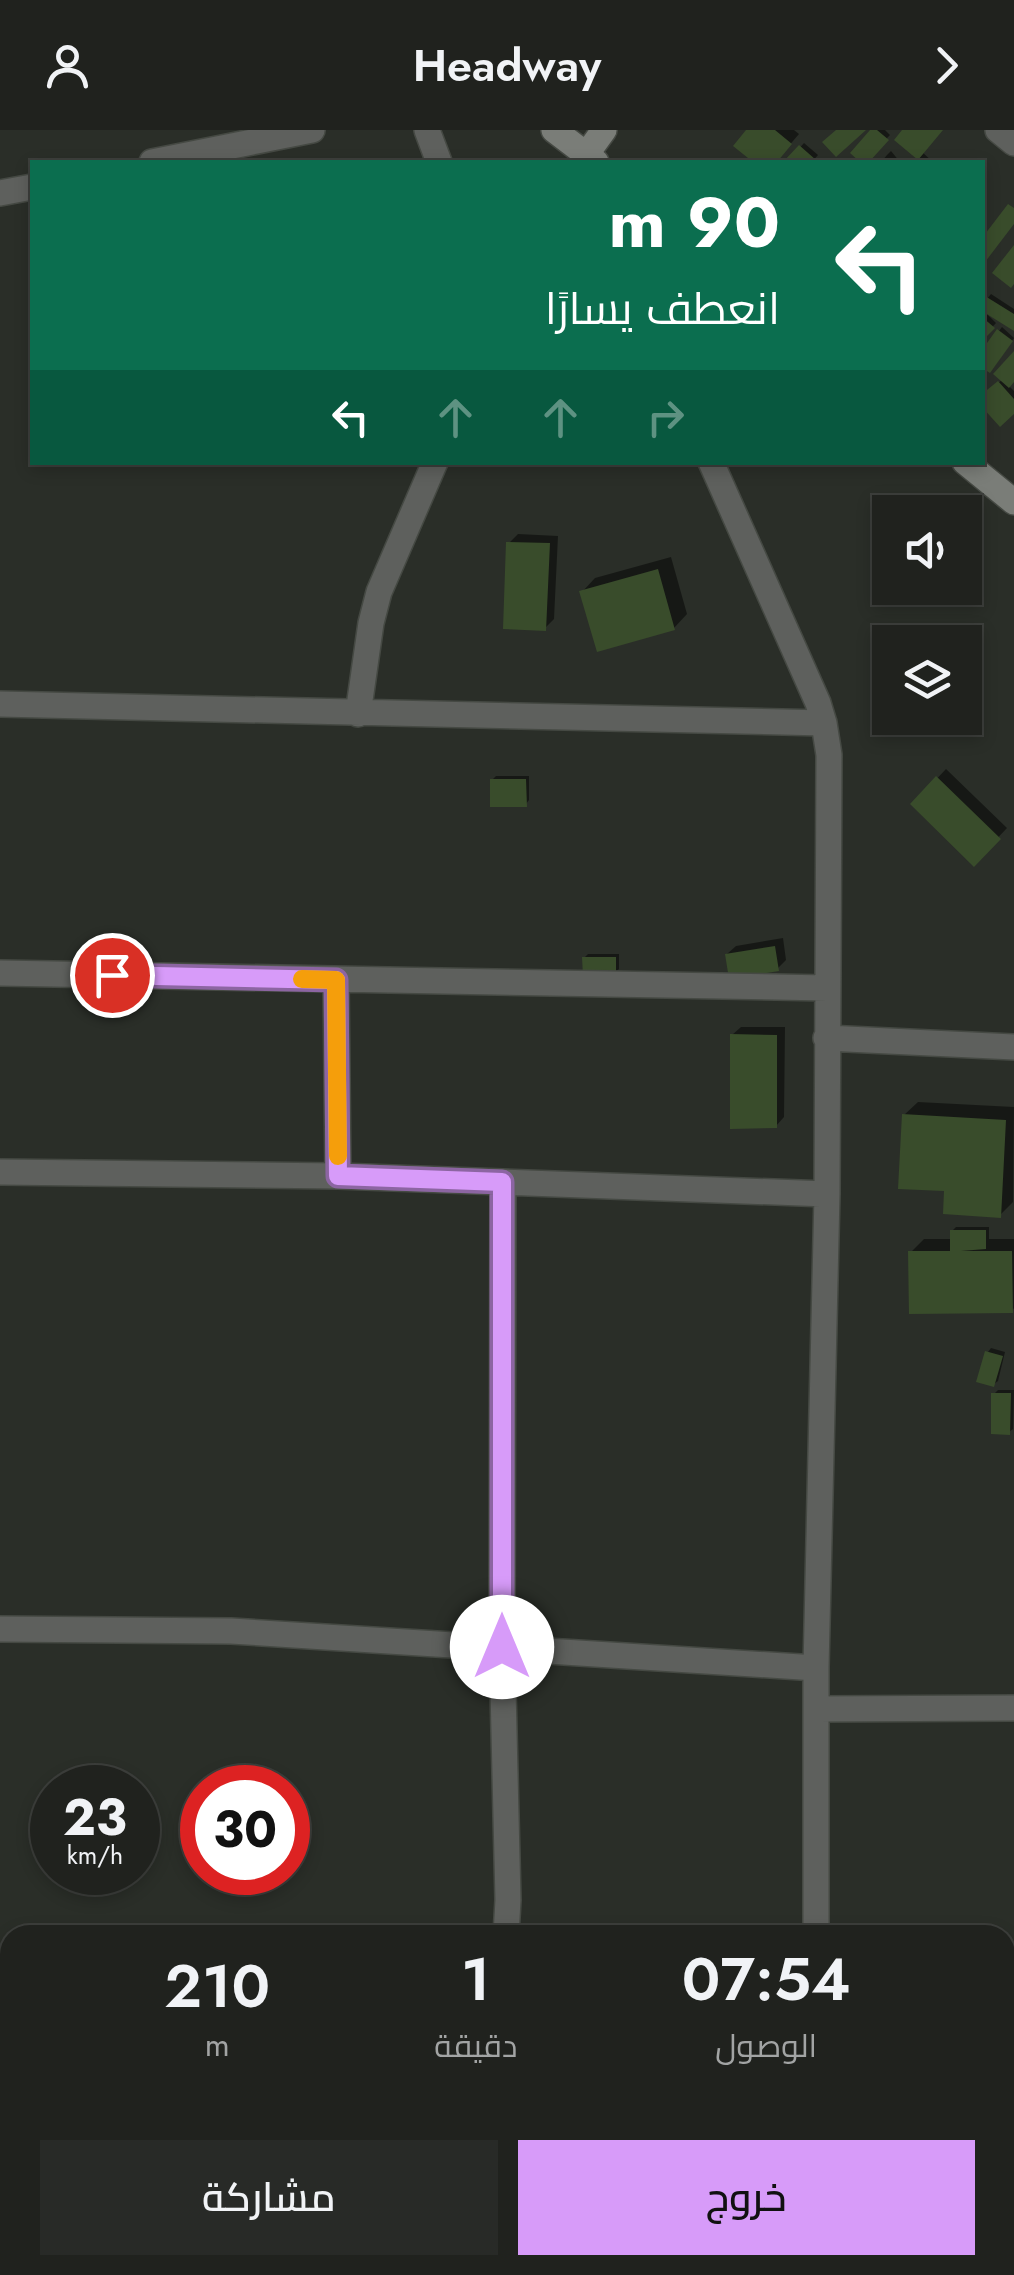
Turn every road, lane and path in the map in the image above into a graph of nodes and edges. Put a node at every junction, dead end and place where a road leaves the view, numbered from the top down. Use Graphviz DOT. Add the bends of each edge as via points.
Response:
graph roads {
  1 [pos="312,130"];
  2 [pos="427,130"];
  3 [pos="554,130"];
  4 [pos="604,130"];
  5 [pos="998,130"];
  6 [pos="1014,142"];
  7 [pos="591,158"];
  8 [pos="162,160"];
  9 [pos="438,160"];
  10 [pos="30,186"];
  11 [pos="0,193"];
  12 [pos="434,465"];
  13 [pos="712,465"];
  14 [pos="969,465"];
  15 [pos="1014,502"];
  16 [pos="0,704"];
  17 [pos="358,714"];
  18 [pos="824,723"];
  19 [pos="0,973"];
  20 [pos="336,980"];
  21 [pos="827,988"];
  22 [pos="826,1038"];
  23 [pos="1014,1047"];
  24 [pos="0,1172"];
  25 [pos="338,1176"];
  26 [pos="502,1182"];
  27 [pos="827,1194"];
  28 [pos="0,1630"];
  29 [pos="502,1647"];
  30 [pos="816,1668"];
  31 [pos="1014,1708"];
  32 [pos="816,1709"];
  33 [pos="507,1925"];
  34 [pos="816,1925"];
  1 -- 8 [label="street"];
  2 -- 9 [label="street"];
  3 -- 7 [label="street"];
  4 -- 7 [label="street"];
  5 -- 6 [label="street"];
  10 -- 11 [label="street"];
  12 -- 17 [label="street" via="379,592"];
  13 -- 18 [label="street"];
  14 -- 15 [label="street"];
  16 -- 17 [label="street"];
  17 -- 18 [label="street"];
  18 -- 21 [label="street"];
  19 -- 20 [label="street"];
  20 -- 21 [label="street"];
  20 -- 25 [label="street"];
  21 -- 22 [label="street"];
  22 -- 23 [label="street"];
  22 -- 27 [label="street"];
  24 -- 25 [label="street"];
  25 -- 26 [label="street"];
  26 -- 27 [label="street"];
  26 -- 29 [label="street"];
  27 -- 30 [label="street"];
  28 -- 29 [label="street" via="231,1630"];
  29 -- 30 [label="street"];
  29 -- 33 [label="street"];
  30 -- 32 [label="street"];
  31 -- 32 [label="street"];
  32 -- 34 [label="street"];
}
